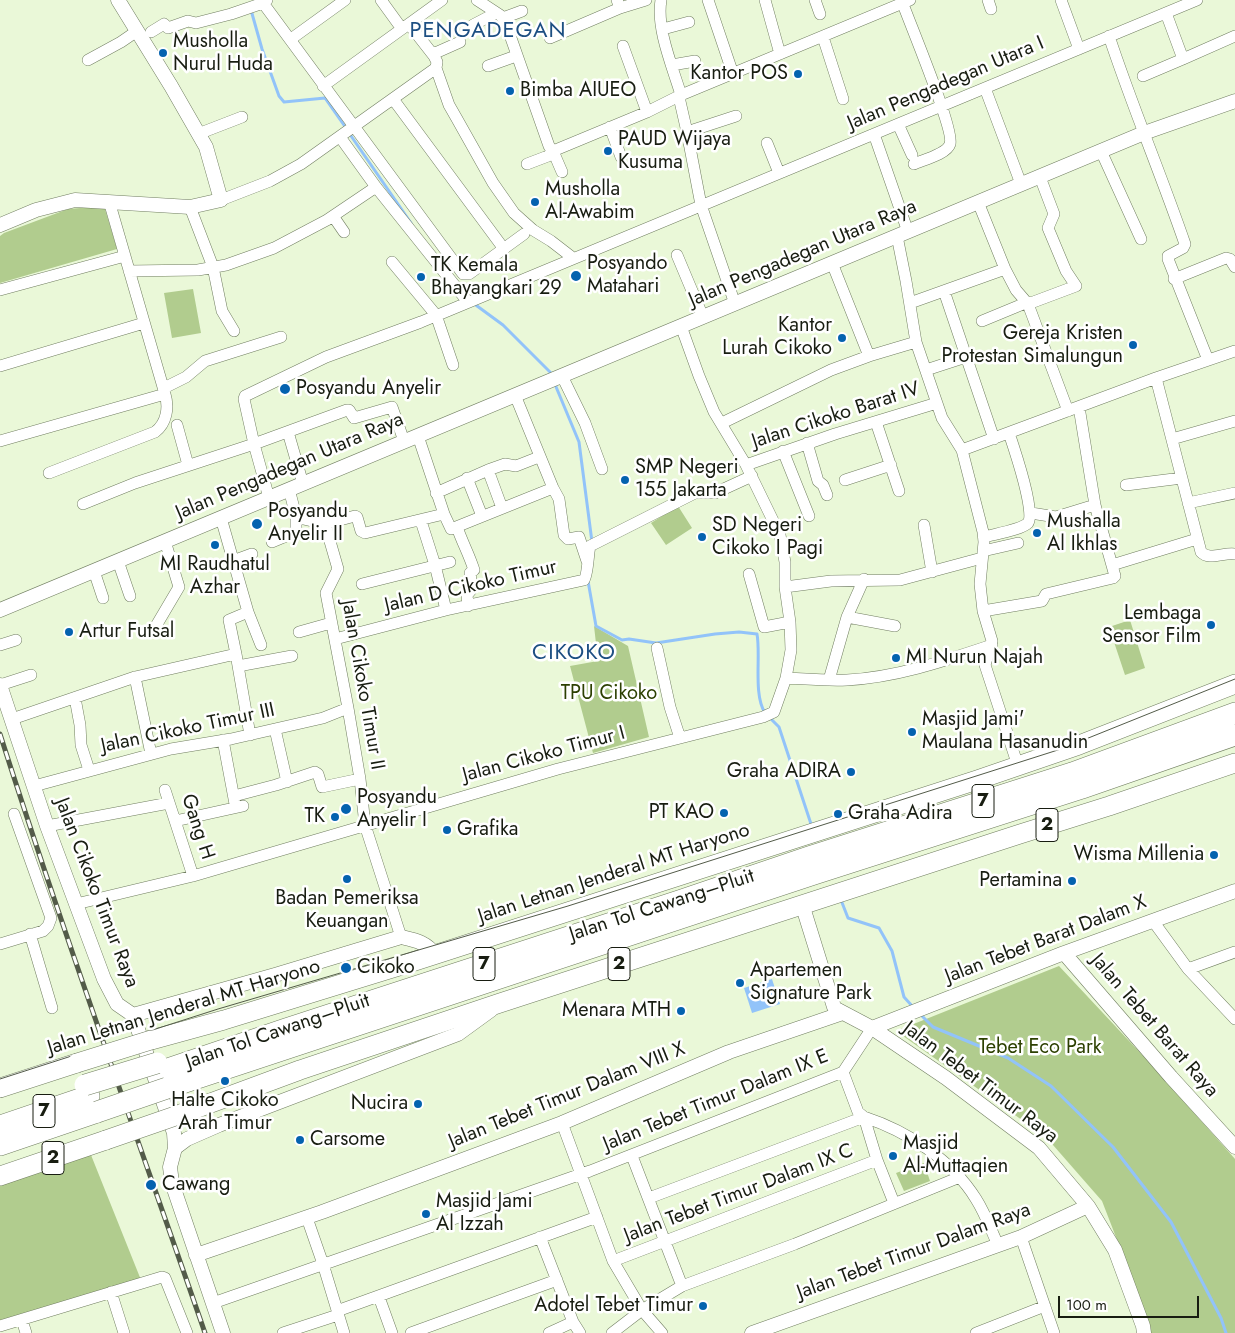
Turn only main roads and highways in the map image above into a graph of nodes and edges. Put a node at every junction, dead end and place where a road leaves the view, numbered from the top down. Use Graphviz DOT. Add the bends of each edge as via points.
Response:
graph roads {
  1 [pos="1235,684"];
  2 [pos="1232,719"];
  3 [pos="1235,763"];
  4 [pos="811,865"];
  5 [pos="424,1028"];
  6 [pos="436,1043"];
  7 [pos="161,1075"];
  8 [pos="0,1088"];
  9 [pos="88,1102"];
  10 [pos="0,1111"];
  11 [pos="0,1126"];
  12 [pos="0,1145"];
  13 [pos="0,1154"];
  14 [pos="0,1176"];
  1 -- 8 [label="highway, Jalan Letnan Jenderal MT Haryono, bridge" via="1088,742 803,837 435,955"];
  2 -- 4 [label="highway, Jalan Tol Cawang–Pluit / 7"];
  3 -- 5 [label="highway, 2"];
  4 -- 7 [label="highway, Jalan Tol Cawang–Pluit / 7"];
  4 -- 7 [label="highway, Jalan Tol Cawang–Pluit / 7" via="679,901 286,1028"];
  5 -- 6 [label="highway" via="433,1034"];
  5 -- 14 [label="highway, 2, bridge"];
  7 -- 9 [label="highway, Jalan Tol Cawang–Pluit / 7, bridge"];
  7 -- 9 [label="highway, bridge"];
  9 -- 10 [label="highway"];
  9 -- 11 [label="highway, 7"];
  9 -- 12 [label="highway, 7"];
  9 -- 13 [label="highway"];
}
